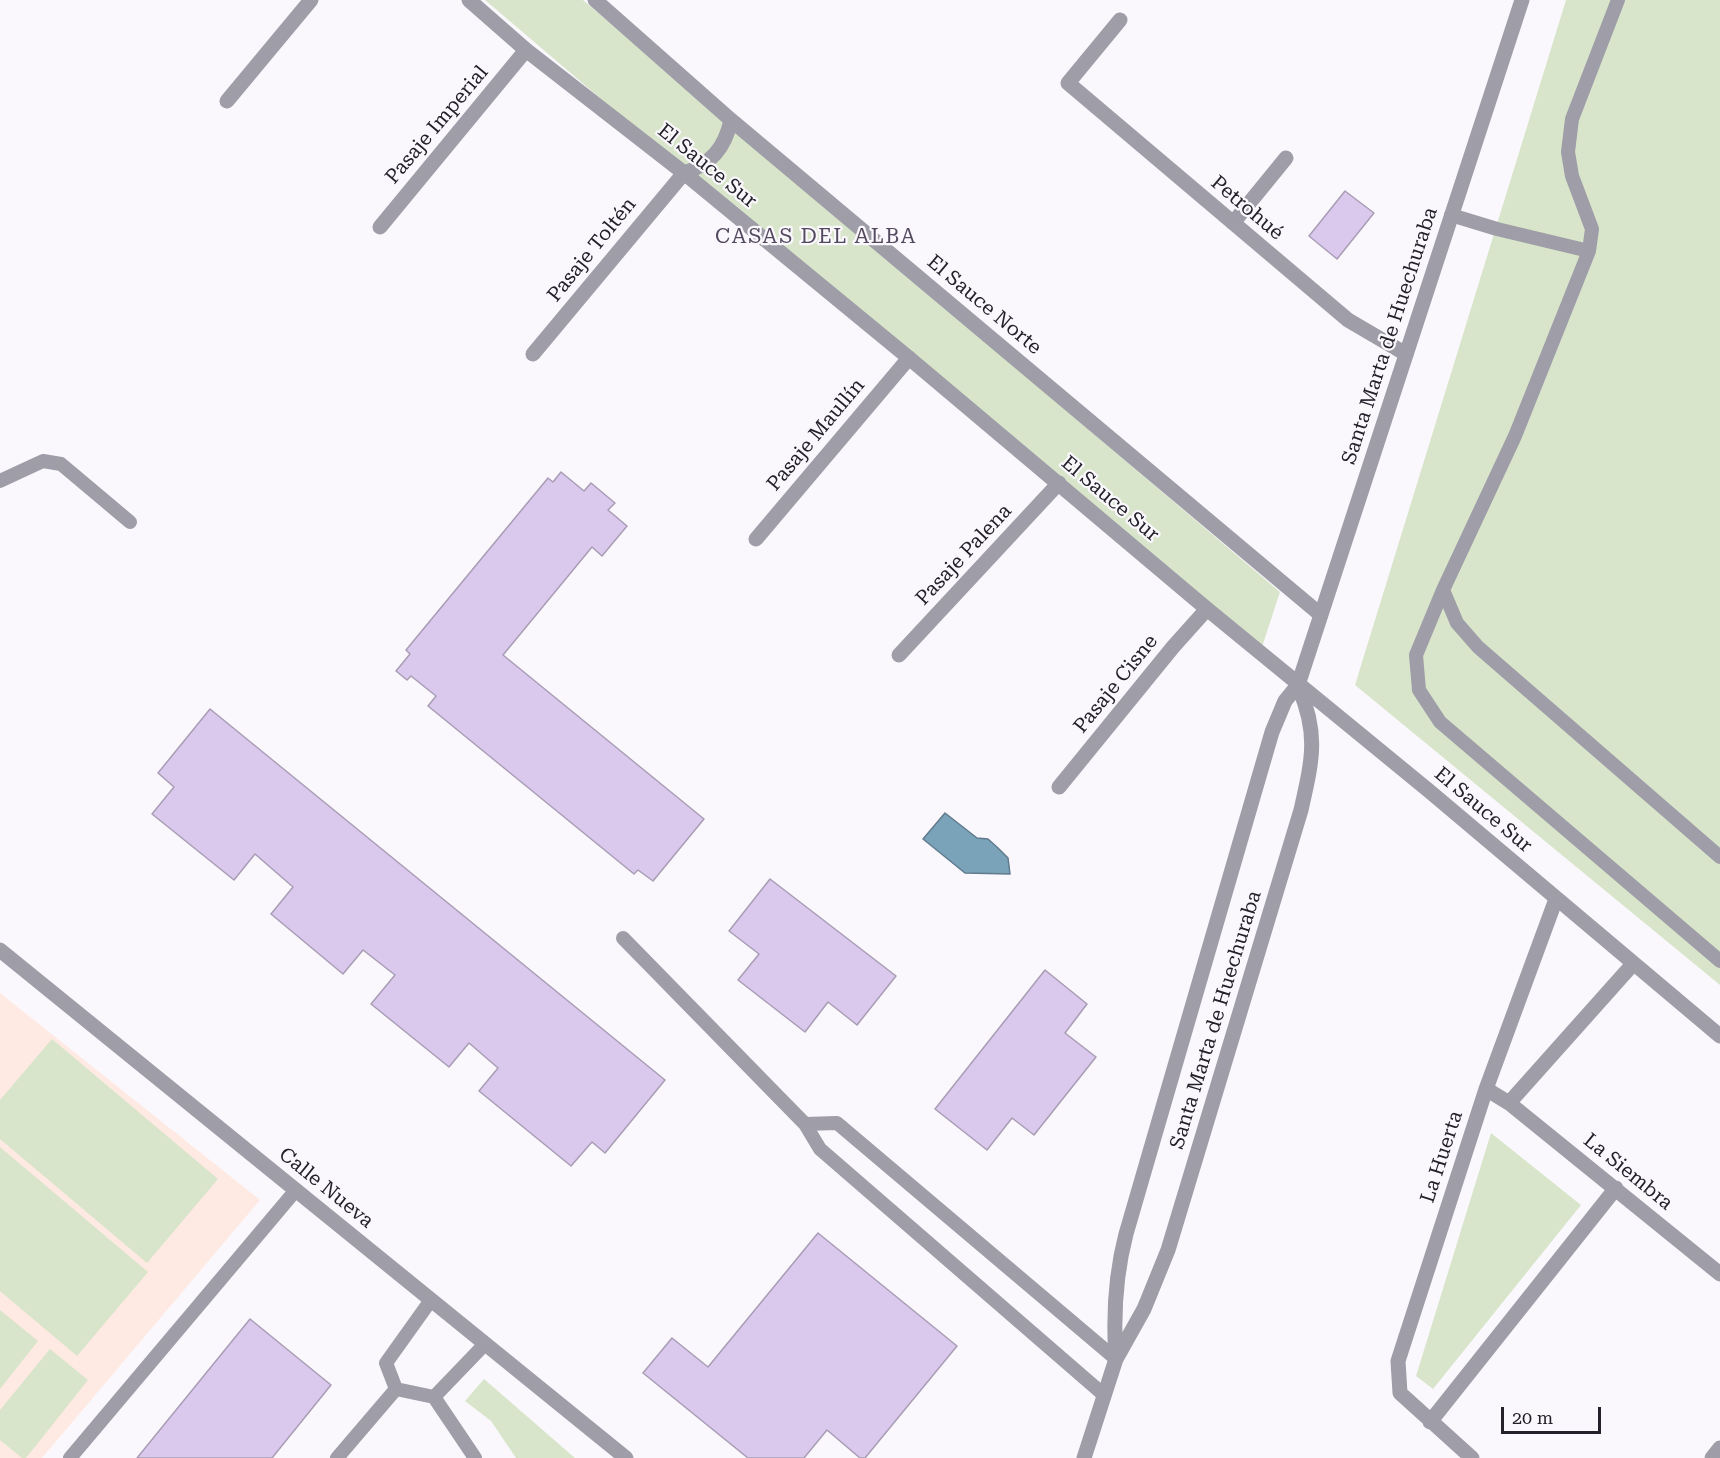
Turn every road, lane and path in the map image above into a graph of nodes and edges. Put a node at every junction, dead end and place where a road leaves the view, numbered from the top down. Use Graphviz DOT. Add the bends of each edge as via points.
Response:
graph roads {
  1 [pos="311,0"];
  2 [pos="469,0"];
  3 [pos="595,0"];
  4 [pos="1522,0"];
  5 [pos="1618,0"];
  6 [pos="1120,20"];
  7 [pos="526,50"];
  8 [pos="227,101"];
  9 [pos="731,120"];
  10 [pos="1286,158"];
  11 [pos="684,173"];
  12 [pos="1451,215"];
  13 [pos="1233,223"];
  14 [pos="380,227"];
  15 [pos="1590,251"];
  16 [pos="533,354"];
  17 [pos="1406,354"];
  18 [pos="909,358"];
  19 [pos="0,481"];
  20 [pos="1059,483"];
  21 [pos="130,522"];
  22 [pos="756,539"];
  23 [pos="1443,590"];
  24 [pos="1207,609"];
  25 [pos="1321,615"];
  26 [pos="899,655"];
  27 [pos="1298,685"];
  28 [pos="1059,787"];
  29 [pos="1720,857"];
  30 [pos="1556,899"];
  31 [pos="623,938"];
  32 [pos="0,950"];
  33 [pos="1720,961"];
  34 [pos="1633,964"];
  35 [pos="1720,1036"];
  36 [pos="1486,1089"];
  37 [pos="1509,1103"];
  38 [pos="805,1124"];
  39 [pos="1616,1188"];
  40 [pos="296,1190"];
  41 [pos="1720,1274"];
  42 [pos="431,1300"];
  43 [pos="485,1344"];
  44 [pos="1116,1359"];
  45 [pos="396,1389"];
  46 [pos="1104,1395"];
  47 [pos="434,1397"];
  48 [pos="1430,1422"];
  49 [pos="1720,1448"];
  50 [pos="70,1458"];
  51 [pos="337,1458"];
  52 [pos="476,1458"];
  53 [pos="626,1458"];
  54 [pos="1084,1458"];
  55 [pos="1472,1458"];
  56 [pos="1712,1458"];
  1 -- 8 [label="street"];
  2 -- 7 [label="street, El Sauce Sur"];
  3 -- 9 [label="street, El Sauce Norte"];
  4 -- 12 [label="street, Santa Marta de Huechuraba"];
  5 -- 15 [label="lane" via="1572,119 1568,153 1572,176 1592,230"];
  6 -- 13 [label="street, Petrohué" via="1068,83"];
  7 -- 11 [label="street, El Sauce Sur"];
  7 -- 14 [label="street, Pasaje Imperial"];
  9 -- 11 [label="street" via="716,155"];
  9 -- 25 [label="street, El Sauce Norte"];
  10 -- 13 [label="street"];
  11 -- 16 [label="street, Pasaje Toltén"];
  11 -- 18 [label="street, El Sauce Sur"];
  12 -- 15 [label="lane"];
  12 -- 17 [label="street, Santa Marta de Huechuraba"];
  13 -- 17 [label="street, Petrohué" via="1348,321"];
  15 -- 23 [label="lane" via="1515,436"];
  17 -- 25 [label="street, Santa Marta de Huechuraba"];
  18 -- 20 [label="street, El Sauce Sur"];
  18 -- 22 [label="street, Pasaje Maullín"];
  19 -- 21 [label="lane" via="43,460 61,464"];
  20 -- 24 [label="street, El Sauce Sur"];
  20 -- 26 [label="street, Pasaje Palena"];
  23 -- 29 [label="lane" via="1457,623 1478,647"];
  23 -- 33 [label="lane" via="1416,655 1419,690 1440,722"];
  24 -- 27 [label="street, El Sauce Sur"];
  24 -- 28 [label="street, Pasaje Cisne"];
  25 -- 27 [label="street, Santa Marta de Huechuraba"];
  27 -- 30 [label="street, El Sauce Sur"];
  27 -- 44 [label="street, Santa Marta de Huechuraba" via="1285,701 1272,732 1126,1234 1115,1291"];
  27 -- 44 [label="street, Santa Marta de Huechuraba" via="1312,726 1313,744 1301,810 1168,1250 1144,1309"];
  30 -- 34 [label="street, El Sauce Sur"];
  30 -- 36 [label="street, La Huerta"];
  31 -- 38 [label="lane"];
  32 -- 40 [label="street, Calle Nueva"];
  34 -- 35 [label="street, El Sauce Sur"];
  34 -- 37 [label="street"];
  36 -- 37 [label="street, La Siembra"];
  36 -- 48 [label="street, La Huerta" via="1398,1361 1400,1393"];
  37 -- 39 [label="street, La Siembra"];
  38 -- 44 [label="lane" via="837,1124"];
  38 -- 46 [label="lane" via="820,1149"];
  39 -- 41 [label="street, La Siembra"];
  39 -- 48 [label="street"];
  40 -- 42 [label="street, Calle Nueva"];
  40 -- 50 [label="lane"];
  42 -- 43 [label="street, Calle Nueva"];
  42 -- 45 [label="lane" via="386,1363"];
  43 -- 47 [label="lane"];
  43 -- 53 [label="street, Calle Nueva"];
  44 -- 46 [label="street, Santa Marta de Huechuraba"];
  45 -- 47 [label="lane"];
  45 -- 51 [label="lane"];
  46 -- 54 [label="street, Santa Marta de Huechuraba"];
  47 -- 52 [label="lane"];
  48 -- 55 [label="street, La Huerta"];
  49 -- 56 [label="street"];
}
